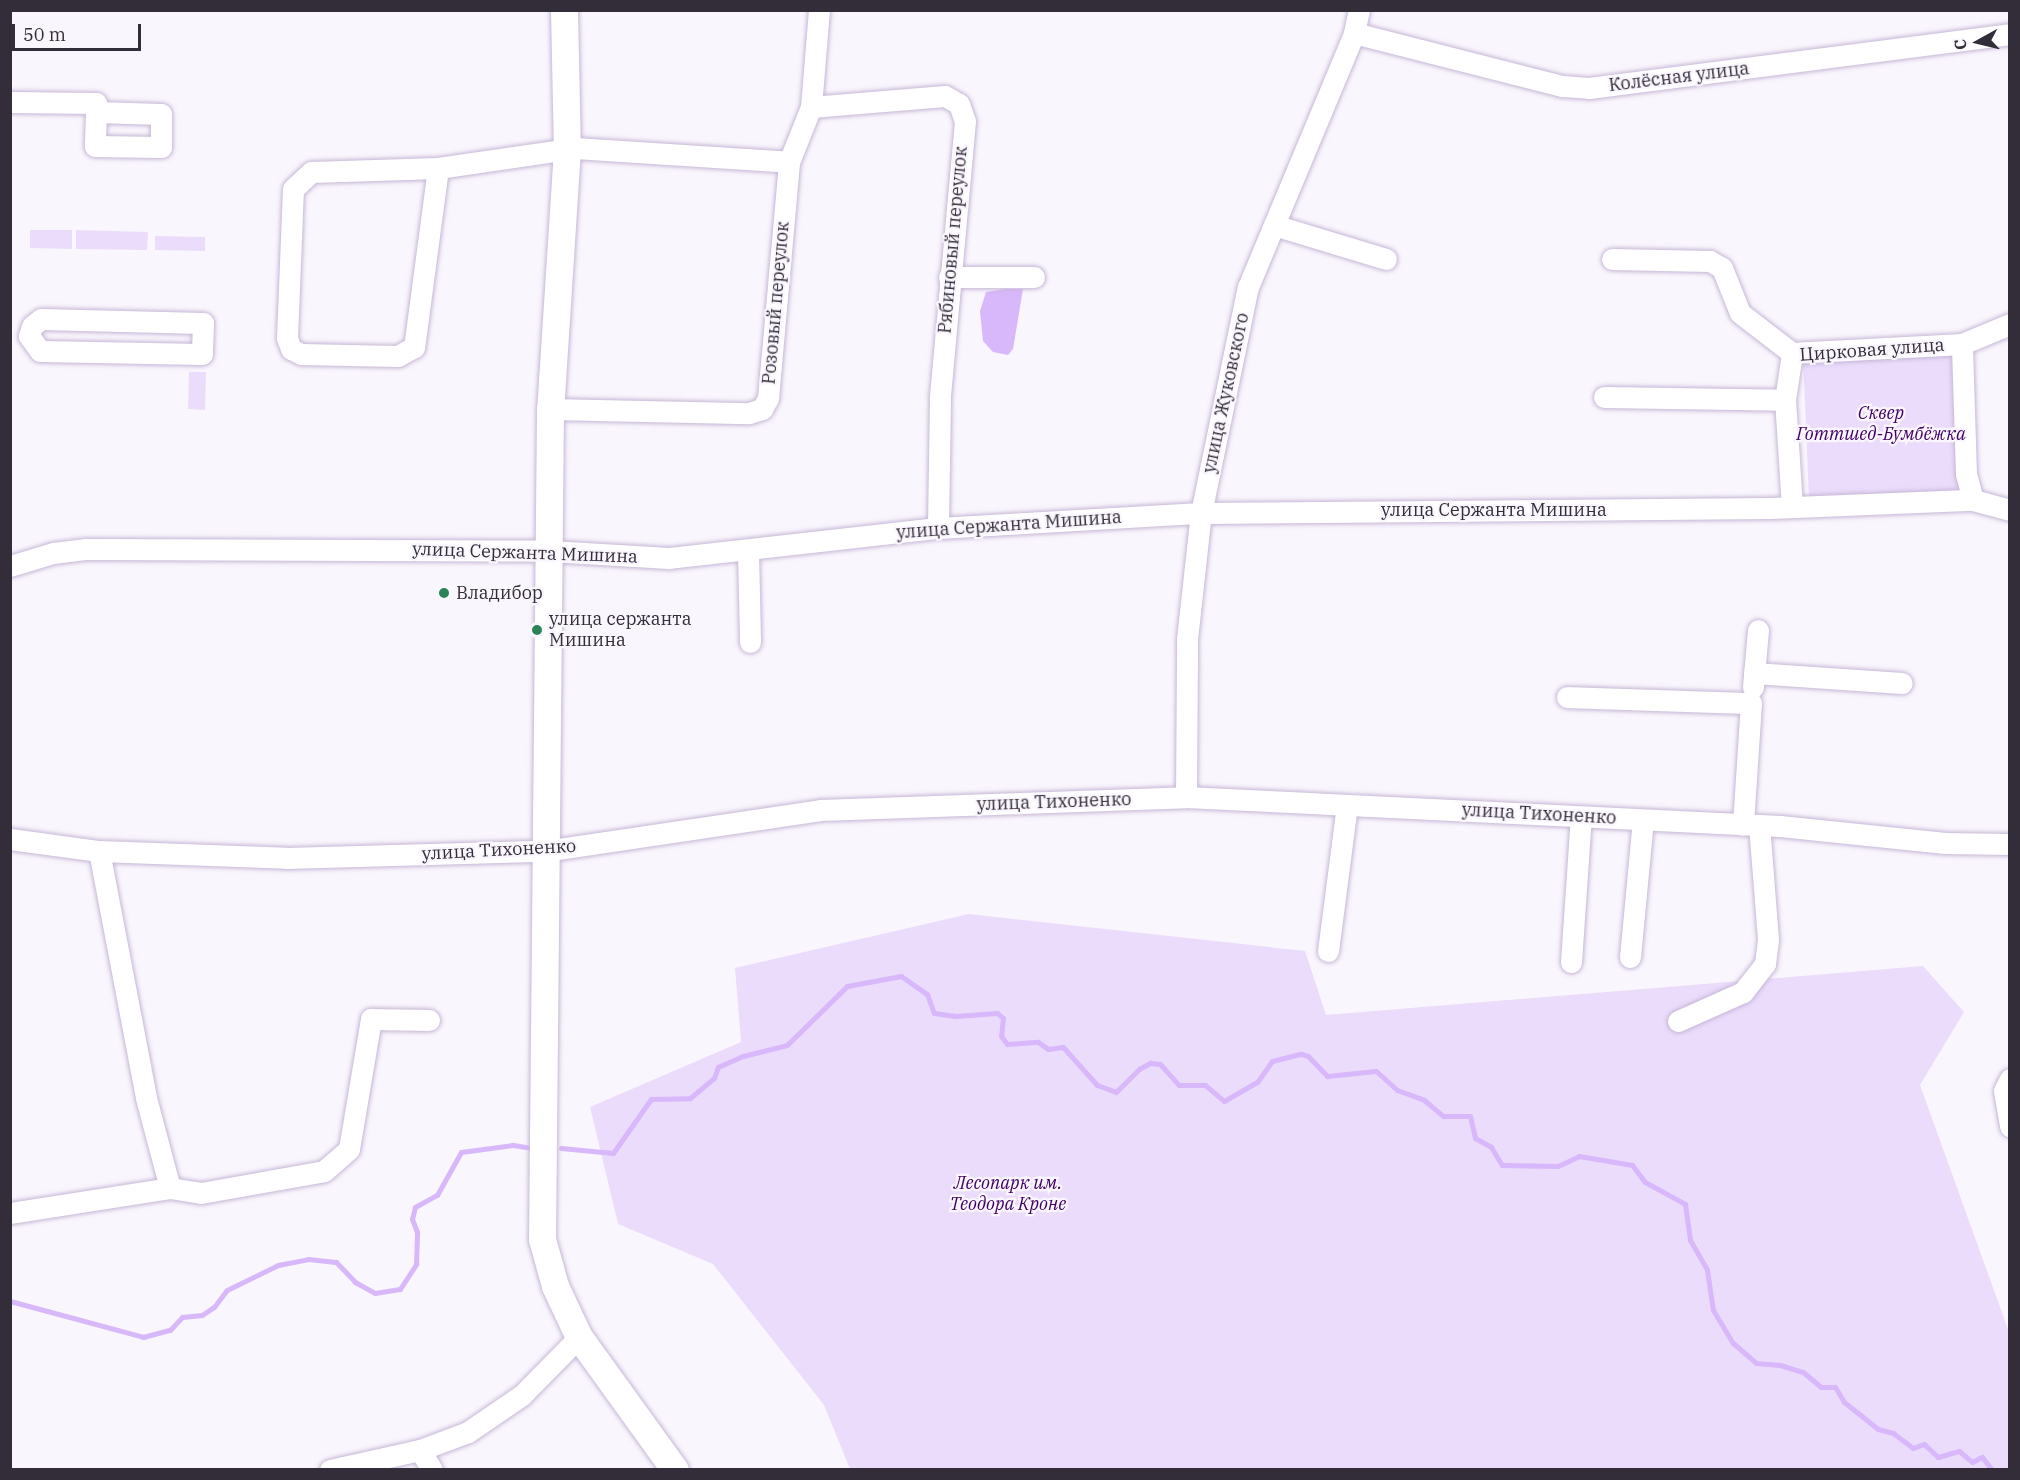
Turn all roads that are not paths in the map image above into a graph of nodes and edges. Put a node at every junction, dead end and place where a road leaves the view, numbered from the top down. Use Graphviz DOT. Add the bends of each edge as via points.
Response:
graph roads {
  1 [pos="564,10"];
  2 [pos="819,10"];
  3 [pos="1359,10"];
  4 [pos="1354,33"];
  5 [pos="2010,34"];
  6 [pos="10,102"];
  7 [pos="811,107"];
  8 [pos="96,112"];
  9 [pos="567,149"];
  10 [pos="789,162"];
  11 [pos="438,168"];
  12 [pos="1274,225"];
  13 [pos="1386,259"];
  14 [pos="1612,259"];
  15 [pos="949,277"];
  16 [pos="1034,277"];
  17 [pos="2010,324"];
  18 [pos="20,335"];
  19 [pos="1962,344"];
  20 [pos="1792,353"];
  21 [pos="1604,397"];
  22 [pos="1785,400"];
  23 [pos="550,409"];
  24 [pos="1973,500"];
  25 [pos="1792,507"];
  26 [pos="2010,510"];
  27 [pos="1201,513"];
  28 [pos="938,528"];
  29 [pos="550,550"];
  30 [pos="748,551"];
  31 [pos="10,566"];
  32 [pos="1758,630"];
  33 [pos="750,642"];
  34 [pos="1754,674"];
  35 [pos="1902,683"];
  36 [pos="1567,697"];
  37 [pos="1751,703"];
  38 [pos="1186,797"];
  39 [pos="1347,805"];
  40 [pos="1581,816"];
  41 [pos="1643,820"];
  42 [pos="1751,825"];
  43 [pos="10,839"];
  44 [pos="2010,844"];
  45 [pos="99,851"];
  46 [pos="544,851"];
  47 [pos="1328,951"];
  48 [pos="1630,957"];
  49 [pos="1570,962"];
  50 [pos="429,1020"];
  51 [pos="1678,1021"];
  52 [pos="2010,1079"];
  53 [pos="2010,1125"];
  54 [pos="170,1188"];
  55 [pos="10,1213"];
  56 [pos="579,1337"];
  57 [pos="420,1450"];
  58 [pos="330,1470"];
  59 [pos="432,1470"];
  60 [pos="675,1470"];
  1 -- 9 [label="main road"];
  2 -- 7 [label="street, Розовый переулок"];
  3 -- 4 [label="street, улица Жуковского"];
  4 -- 5 [label="street, Колёсная улица" via="1562,86 1588,88"];
  4 -- 12 [label="street, улица Жуковского"];
  6 -- 8 [label="street" via="96,103"];
  7 -- 10 [label="street, Розовый переулок"];
  7 -- 15 [label="street, Рябиновый переулок" via="945,96 959,104 965,121"];
  9 -- 10 [label="street"];
  9 -- 11 [label="street"];
  9 -- 23 [label="main road"];
  10 -- 23 [label="street, Розовый переулок" via="768,398 762,409 749,413"];
  11 -- 11 [label="street" via="311,172 293,189 287,338 291,349 301,354 398,356 414,347"];
  12 -- 13 [label="street"];
  12 -- 27 [label="street, улица Жуковского" via="1248,287"];
  14 -- 20 [label="street" via="1710,261 1722,268 1740,313"];
  15 -- 16 [label="street"];
  15 -- 28 [label="street, Рябиновый переулок" via="940,398"];
  17 -- 19 [label="street, Цирковая улица"];
  18 -- 18 [label="street" via="41,319 203,323 202,354 40,351"];
  19 -- 20 [label="street, Цирковая улица"];
  19 -- 24 [label="street, Цирковая улица" via="1966,474"];
  20 -- 22 [label="street, Цирковая улица"];
  21 -- 22 [label="street"];
  22 -- 25 [label="street, Цирковая улица"];
  23 -- 29 [label="main road"];
  24 -- 25 [label="street, улица Сержанта Мишина"];
  24 -- 26 [label="street, улица Сержанта Мишина"];
  25 -- 27 [label="street, улица Сержанта Мишина"];
  27 -- 28 [label="street, улица Сержанта Мишина"];
  27 -- 38 [label="street, улица Жуковского" via="1187,639"];
  28 -- 30 [label="street, улица Сержанта Мишина"];
  29 -- 30 [label="street, улица Сержанта Мишина" via="669,558"];
  29 -- 31 [label="street, улица Сержанта Мишина" via="85,549 53,552"];
  29 -- 46 [label="main road"];
  30 -- 33 [label="street"];
  32 -- 34 [label="street"];
  34 -- 35 [label="street"];
  34 -- 37 [label="street"];
  36 -- 37 [label="street"];
  37 -- 42 [label="street"];
  38 -- 39 [label="street, улица Тихоненко"];
  38 -- 46 [label="street, улица Тихоненко" via="820,810"];
  39 -- 40 [label="street, улица Тихоненко"];
  39 -- 47 [label="street"];
  40 -- 41 [label="street, улица Тихоненко"];
  40 -- 49 [label="street"];
  41 -- 42 [label="street, улица Тихоненко"];
  41 -- 48 [label="street"];
  42 -- 44 [label="street, улица Тихоненко" via="1945,843"];
  42 -- 51 [label="street" via="1768,939 1766,963 1743,992"];
  43 -- 45 [label="street, улица Тихоненко"];
  45 -- 46 [label="street, улица Тихоненко" via="285,858"];
  45 -- 54 [label="street" via="149,1109"];
  46 -- 56 [label="main road" via="542,1239 555,1286"];
  50 -- 54 [label="street" via="371,1019 349,1149 324,1171 201,1193"];
  52 -- 53 [label="street" via="2004,1091"];
  54 -- 55 [label="street"];
  56 -- 57 [label="street" via="522,1395 468,1432"];
  56 -- 60 [label="main road"];
  57 -- 58 [label="street"];
  57 -- 59 [label="street"];
}
